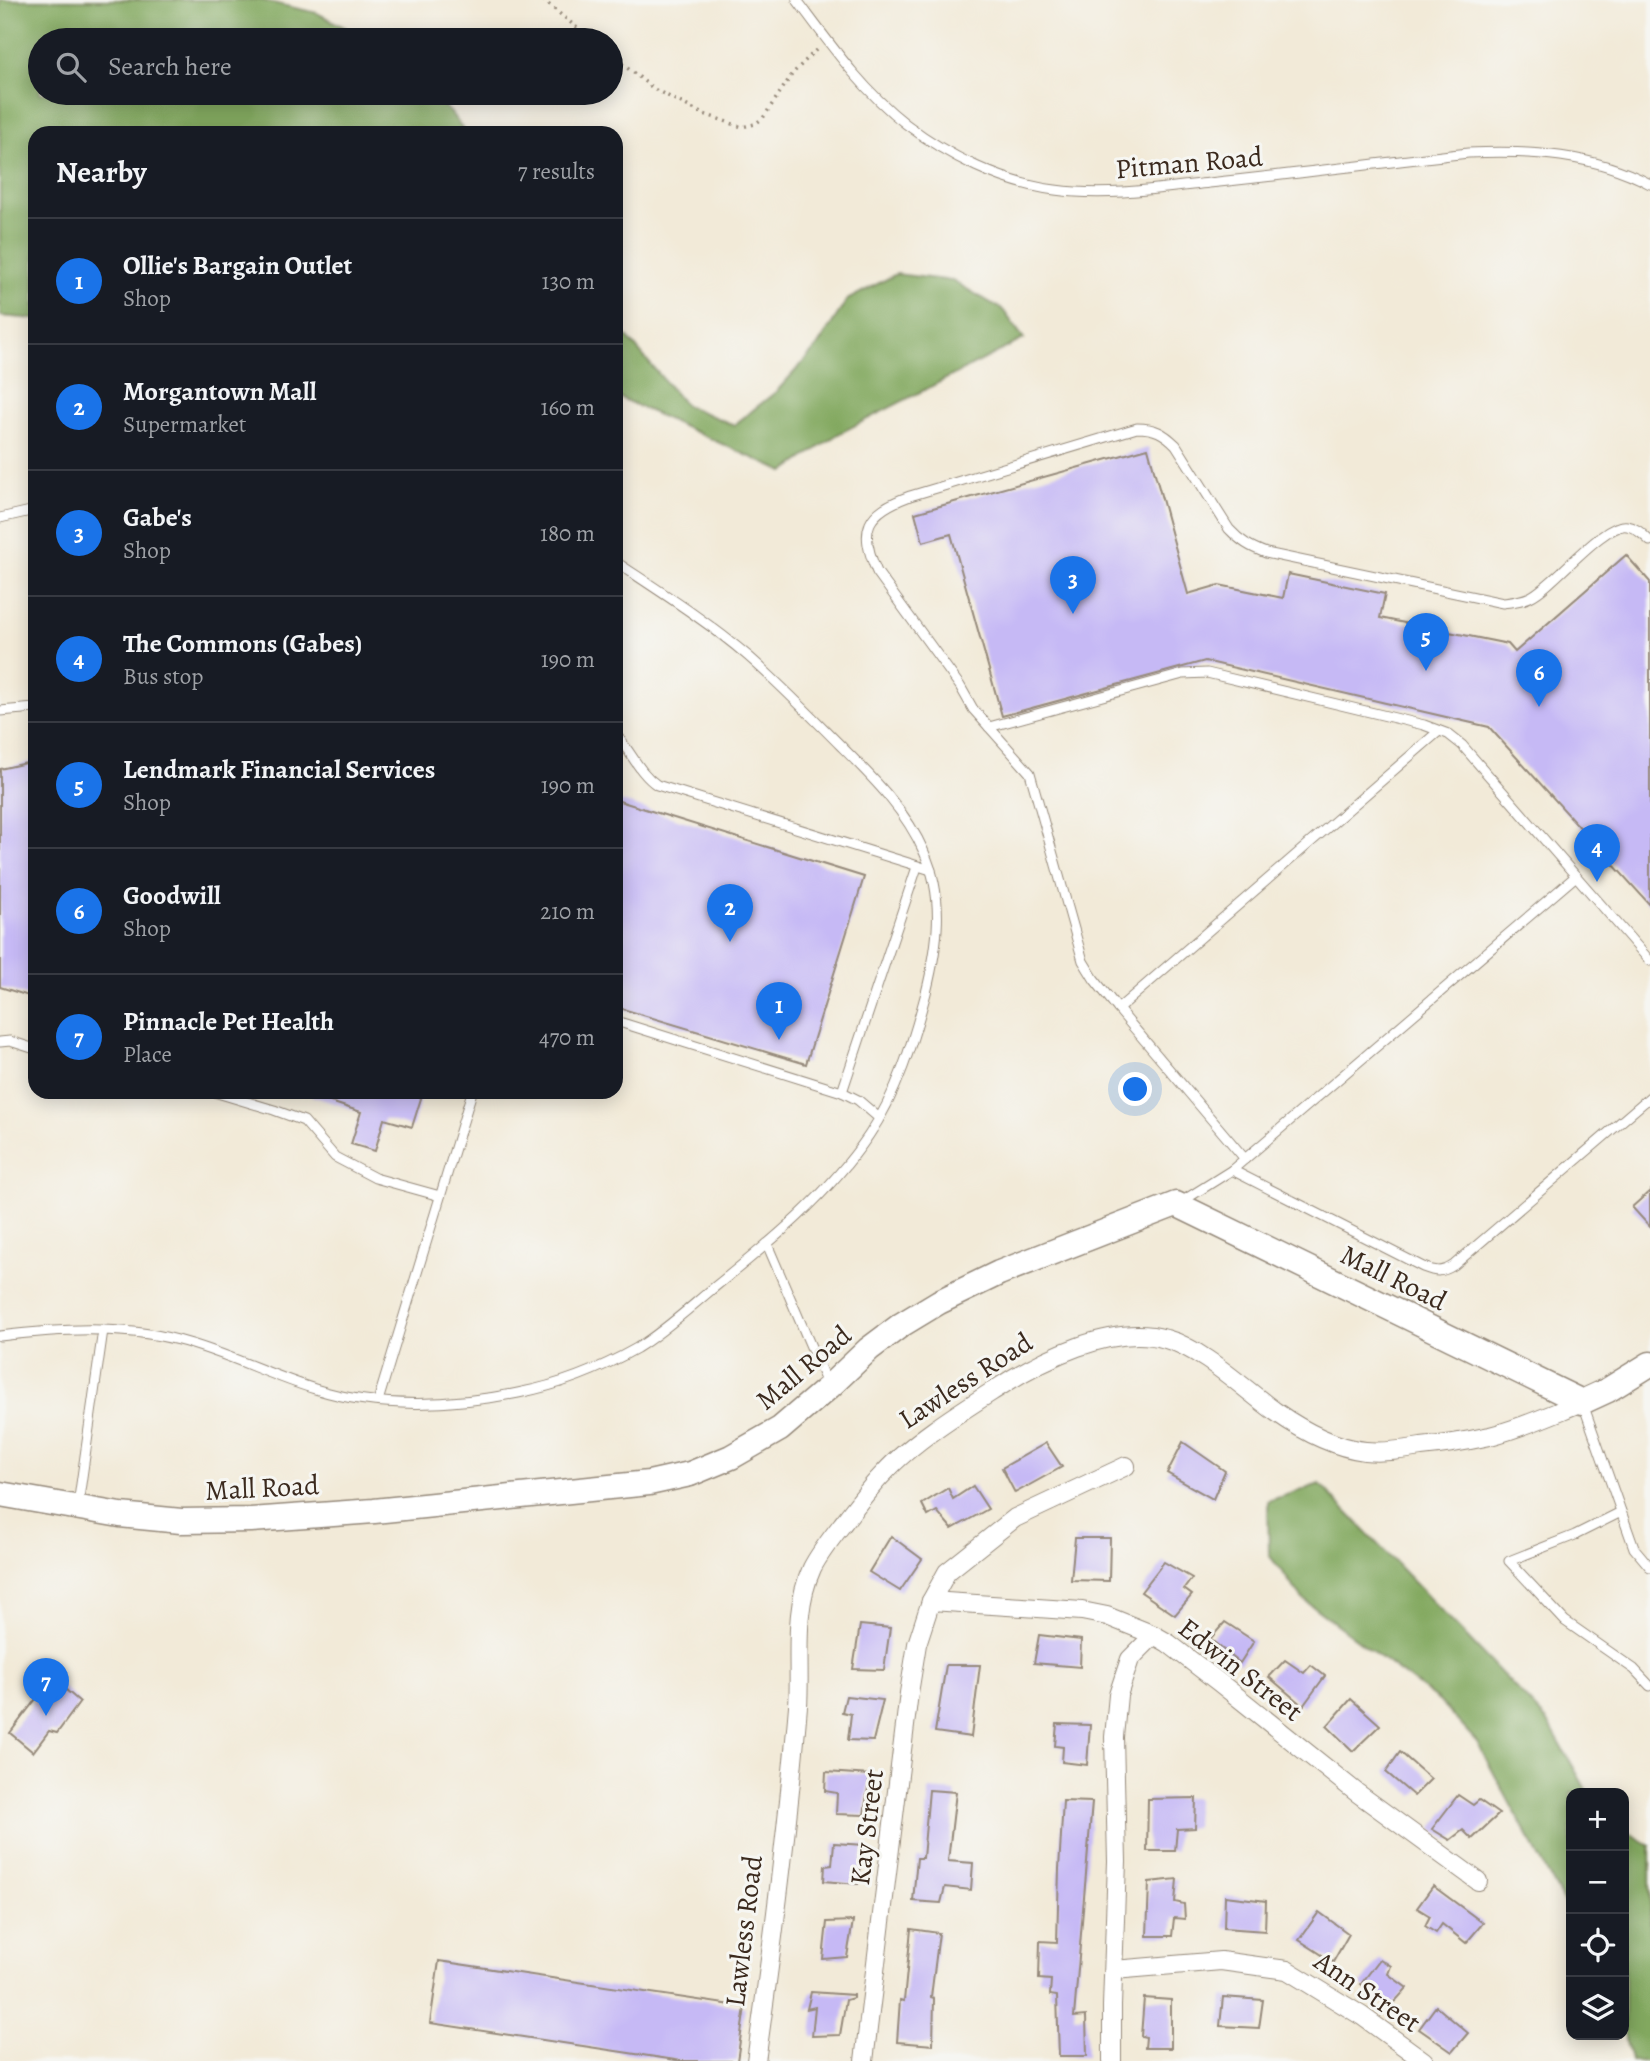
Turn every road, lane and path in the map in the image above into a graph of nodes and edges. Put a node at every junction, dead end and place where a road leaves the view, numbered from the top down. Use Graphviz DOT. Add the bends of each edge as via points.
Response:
graph roads {
  1 [pos="543,0"];
  2 [pos="797,0"];
  3 [pos="577,28"];
  4 [pos="828,40"];
  5 [pos="623,64"];
  6 [pos="1650,184"];
  7 [pos="28,511"];
  8 [pos="0,517"];
  9 [pos="1650,541"];
  10 [pos="623,567"];
  11 [pos="28,709"];
  12 [pos="0,711"];
  13 [pos="989,727"];
  14 [pos="1439,731"];
  15 [pos="623,743"];
  16 [pos="917,867"];
  17 [pos="931,870"];
  18 [pos="1576,876"];
  19 [pos="1650,961"];
  20 [pos="1118,1009"];
  21 [pos="623,1023"];
  22 [pos="0,1042"];
  23 [pos="28,1047"];
  24 [pos="842,1092"];
  25 [pos="1650,1097"];
  26 [pos="237,1099"];
  27 [pos="470,1099"];
  28 [pos="879,1118"];
  29 [pos="1245,1159"];
  30 [pos="1232,1170"];
  31 [pos="440,1196"];
  32 [pos="1177,1205"];
  33 [pos="768,1244"];
  34 [pos="103,1330"];
  35 [pos="0,1336"];
  36 [pos="1650,1364"];
  37 [pos="829,1387"];
  38 [pos="378,1401"];
  39 [pos="1582,1402"];
  40 [pos="1126,1466"];
  41 [pos="0,1494"];
  42 [pos="78,1508"];
  43 [pos="1621,1512"];
  44 [pos="1650,1567"];
  45 [pos="931,1601"];
  46 [pos="1154,1635"];
  47 [pos="1650,1686"];
  48 [pos="1478,1881"];
  49 [pos="1114,1970"];
  50 [pos="756,2061"];
  51 [pos="864,2061"];
  52 [pos="1112,2061"];
  53 [pos="1424,2061"];
  1 -- 3 [label="path"];
  2 -- 4 [label="lane, Pitman Road"];
  4 -- 5 [label="path" via="793,73 763,118 742,127 654,89"];
  4 -- 6 [label="lane, Pitman Road" via="884,106 934,144 990,172 1052,190 1121,192 1503,151 1571,158"];
  7 -- 8 [label="lane"];
  9 -- 13 [label="lane" via="1637,530 1615,528 1544,588 1530,597 1503,603 1266,553 1250,547 1229,529 1177,445 1153,428 1138,428 892,503 870,523 866,536 877,572"];
  10 -- 17 [label="lane" via="749,657 827,732 910,824"];
  11 -- 12 [label="lane"];
  13 -- 14 [label="lane" via="1183,674 1207,673"];
  13 -- 20 [label="lane" via="1030,773 1083,961"];
  14 -- 18 [label="lane" via="1462,745"];
  14 -- 20 [label="lane"];
  15 -- 16 [label="lane" via="641,771 657,785"];
  16 -- 17 [label="lane"];
  16 -- 24 [label="lane"];
  17 -- 28 [label="lane" via="937,892 936,954 906,1056"];
  18 -- 19 [label="lane"];
  18 -- 29 [label="lane"];
  20 -- 29 [label="lane"];
  21 -- 24 [label="lane"];
  22 -- 23 [label="lane"];
  24 -- 28 [label="lane"];
  25 -- 30 [label="lane" via="1444,1271 1423,1267"];
  26 -- 31 [label="lane" via="304,1121 335,1157 375,1178"];
  27 -- 31 [label="lane"];
  28 -- 33 [label="lane" via="830,1186"];
  29 -- 30 [label="lane"];
  30 -- 32 [label="lane"];
  31 -- 38 [label="lane"];
  32 -- 37 [label="street, Mall Road" via="999,1273 939,1302 869,1349"];
  32 -- 39 [label="street, Mall Road"];
  33 -- 37 [label="lane"];
  33 -- 38 [label="lane" via="668,1326 600,1367 516,1394 436,1402"];
  34 -- 35 [label="lane"];
  34 -- 38 [label="lane" via="176,1339 317,1390"];
  34 -- 42 [label="lane"];
  36 -- 39 [label="street, Lawless Road"];
  37 -- 42 [label="street, Mall Road" via="780,1429 732,1457 690,1475 649,1483 251,1520 181,1521"];
  39 -- 43 [label="lane"];
  39 -- 50 [label="street, Lawless Road" via="1492,1436 1405,1450 1365,1451 1300,1429 1193,1352 1166,1339 1135,1335 1102,1340 1023,1371 925,1438 886,1470 831,1539 813,1567 802,1600 798,1702"];
  40 -- 45 [label="street, Kay Street" via="1015,1518 947,1572"];
  41 -- 42 [label="street, Mall Road"];
  43 -- 44 [label="lane" via="1634,1548"];
  43 -- 47 [label="lane" via="1509,1561 1565,1622 1634,1669"];
  45 -- 46 [label="street" via="1082,1611"];
  45 -- 51 [label="street, Kay Street" via="917,1644 909,1693"];
  46 -- 48 [label="street, Edwin Street"];
  46 -- 49 [label="street, Edwin Street" via="1130,1659 1118,1695"];
  49 -- 52 [label="street, Edwin Street"];
  49 -- 53 [label="street, Ann Street" via="1221,1961 1287,1970"];
}
